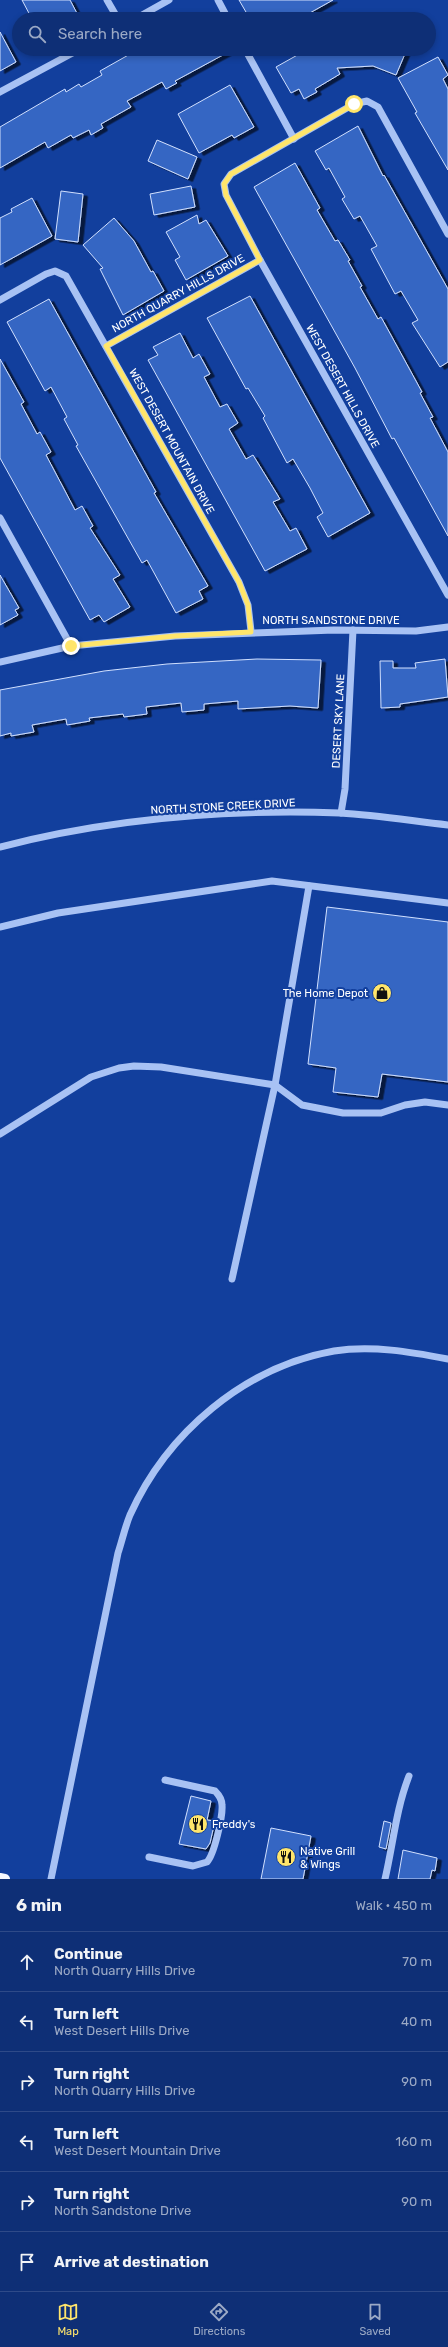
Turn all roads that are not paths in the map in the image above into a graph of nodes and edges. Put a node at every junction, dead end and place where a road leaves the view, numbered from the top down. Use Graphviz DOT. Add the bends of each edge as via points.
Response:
graph roads {
  1 [pos="108,0"];
  2 [pos="169,0"];
  3 [pos="218,0"];
  4 [pos="114,12"];
  5 [pos="148,12"];
  6 [pos="224,12"];
  7 [pos="67,56"];
  8 [pos="249,56"];
  9 [pos="0,92"];
  10 [pos="294,139"];
  11 [pos="448,234"];
  12 [pos="260,260"];
  13 [pos="0,300"];
  14 [pos="106,346"];
  15 [pos="0,518"];
  16 [pos="448,595"];
  17 [pos="448,627"];
  18 [pos="353,630"];
  19 [pos="251,632"];
  20 [pos="71,646"];
  21 [pos="0,662"];
  22 [pos="341,813"];
  23 [pos="448,825"];
  24 [pos="0,847"];
  25 [pos="309,886"];
  26 [pos="448,903"];
  27 [pos="0,927"];
  28 [pos="275,1085"];
  29 [pos="448,1105"];
  30 [pos="0,1134"];
  31 [pos="232,1279"];
  32 [pos="448,1359"];
  33 [pos="409,1776"];
  34 [pos="165,1780"];
  35 [pos="149,1857"];
  36 [pos="0,1878"];
  37 [pos="5,1879"];
  38 [pos="51,1879"];
  39 [pos="385,1879"];
  1 -- 4 [label="street"];
  2 -- 5 [label="street"];
  3 -- 6 [label="street"];
  7 -- 9 [label="street"];
  8 -- 10 [label="street"];
  10 -- 11 [label="street" via="354,104 367,101 378,107"];
  10 -- 12 [label="street, WEST DESERT HILLS DRIVE" via="231,174 224,184 226,195"];
  12 -- 14 [label="street, NORTH QUARRY HILLS DRIVE"];
  12 -- 16 [label="street, WEST DESERT HILLS DRIVE"];
  13 -- 14 [label="street, WEST DESERT MOUNTAIN DRIVE" via="55,271 66,276"];
  14 -- 19 [label="street, WEST DESERT MOUNTAIN DRIVE" via="239,582 248,605"];
  15 -- 20 [label="street"];
  17 -- 18 [label="street, NORTH SANDSTONE DRIVE" via="416,631"];
  18 -- 19 [label="street, NORTH SANDSTONE DRIVE"];
  18 -- 22 [label="street, DESERT SKY LANE" via="346,789"];
  19 -- 20 [label="street, NORTH SANDSTONE DRIVE"];
  20 -- 21 [label="street, NORTH SANDSTONE DRIVE"];
  22 -- 23 [label="street, NORTH STONE CREEK DRIVE"];
  22 -- 24 [label="street, NORTH STONE CREEK DRIVE" via="260,813 161,820 108,826"];
  25 -- 26 [label="street"];
  25 -- 27 [label="street" via="272,881 58,912"];
  25 -- 28 [label="street"];
  28 -- 29 [label="street" via="302,1105 343,1113 381,1113 404,1105 425,1102"];
  28 -- 30 [label="street" via="161,1067 118,1068 90,1077"];
  28 -- 31 [label="street"];
  32 -- 38 [label="street" via="414,1352 374,1349 334,1351 291,1363 244,1386 221,1401 192,1425 170,1449 130,1516 118,1553"];
  33 -- 39 [label="street" via="400,1798"];
  34 -- 35 [label="street" via="215,1791 221,1799 222,1809 212,1855 207,1862 194,1866"];
  36 -- 37 [label="main road"];
}
